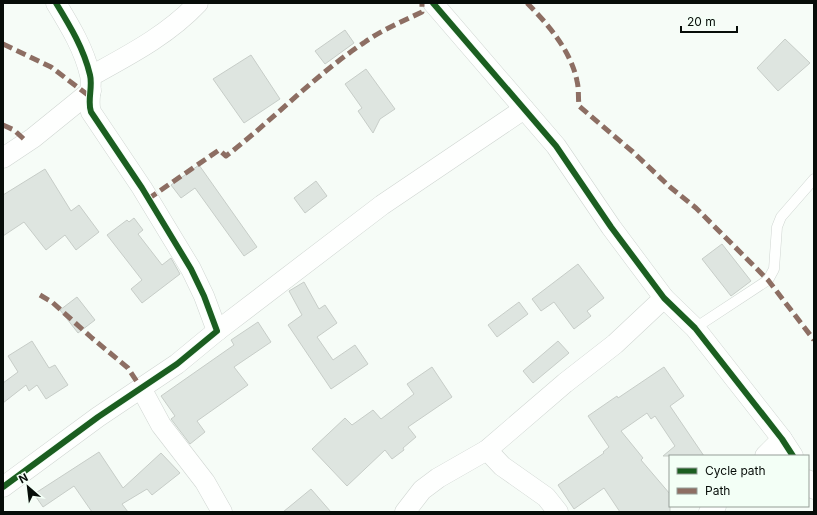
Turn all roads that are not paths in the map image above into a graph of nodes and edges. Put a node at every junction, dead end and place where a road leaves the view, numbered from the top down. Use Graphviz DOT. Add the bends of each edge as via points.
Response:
graph roads {
  1 [pos="56,3"];
  2 [pos="198,3"];
  3 [pos="433,3"];
  4 [pos="91,84"];
  5 [pos="524,109"];
  6 [pos="3,158"];
  7 [pos="814,179"];
  8 [pos="664,298"];
  9 [pos="695,328"];
  10 [pos="217,331"];
  11 [pos="141,388"];
  12 [pos="782,439"];
  13 [pos="488,450"];
  14 [pos="766,455"];
  15 [pos="792,455"];
  16 [pos="3,486"];
  17 [pos="222,512"];
  18 [pos="405,512"];
  19 [pos="558,512"];
  1 -- 4 [label="street" via="79,43"];
  2 -- 4 [label="street" via="159,37"];
  3 -- 5 [label="street"];
  4 -- 6 [label="street" via="33,138"];
  4 -- 10 [label="street" via="91,112 142,188 191,269"];
  5 -- 8 [label="street" via="556,146 611,227"];
  5 -- 10 [label="street" via="382,205"];
  7 -- 9 [label="lane" via="781,217 776,227 774,269 768,280"];
  8 -- 9 [label="street"];
  8 -- 13 [label="street" via="615,344 565,383"];
  9 -- 12 [label="street"];
  10 -- 11 [label="street" via="177,364"];
  11 -- 16 [label="street"];
  11 -- 17 [label="street" via="161,425 206,482"];
  12 -- 14 [label="street"];
  12 -- 15 [label="street"];
  13 -- 18 [label="street" via="438,478 422,490"];
  13 -- 19 [label="street" via="502,466 546,497"];
}
